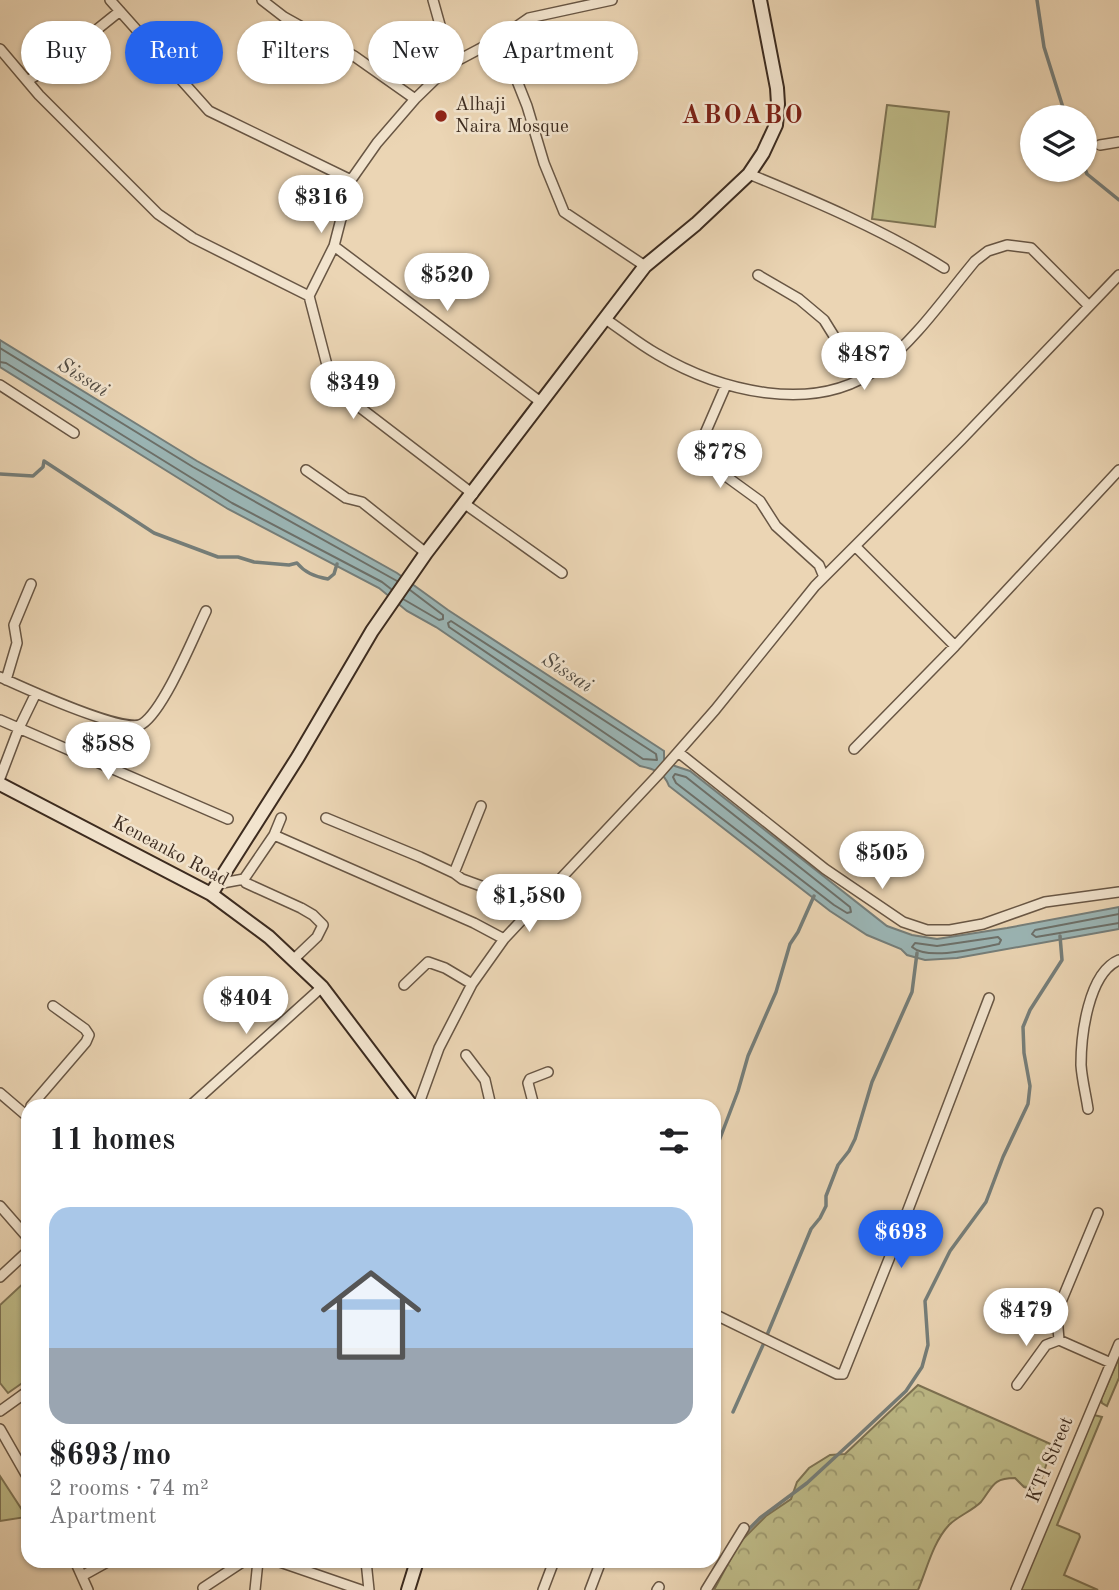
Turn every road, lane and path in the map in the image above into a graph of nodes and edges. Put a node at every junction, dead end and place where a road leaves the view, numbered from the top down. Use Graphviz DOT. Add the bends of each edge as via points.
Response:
graph roads {
  1 [pos="110,0"];
  2 [pos="262,0"];
  3 [pos="433,0"];
  4 [pos="612,0"];
  5 [pos="760,0"];
  6 [pos="120,11"];
  7 [pos="108,21"];
  8 [pos="439,21"];
  9 [pos="525,21"];
  10 [pos="0,49"];
  11 [pos="21,74"];
  12 [pos="30,84"];
  13 [pos="430,84"];
  14 [pos="518,84"];
  15 [pos="415,99"];
  16 [pos="1119,142"];
  17 [pos="1100,145"];
  18 [pos="749,174"];
  19 [pos="351,180"];
  20 [pos="334,246"];
  21 [pos="645,266"];
  22 [pos="944,268"];
  23 [pos="758,275"];
  24 [pos="1119,275"];
  25 [pos="309,296"];
  26 [pos="1088,305"];
  27 [pos="604,318"];
  28 [pos="860,378"];
  29 [pos="0,385"];
  30 [pos="726,385"];
  31 [pos="542,403"];
  32 [pos="74,433"];
  33 [pos="306,470"];
  34 [pos="1119,470"];
  35 [pos="473,494"];
  36 [pos="465,504"];
  37 [pos="855,546"];
  38 [pos="426,552"];
  39 [pos="562,572"];
  40 [pos="824,577"];
  41 [pos="31,583"];
  42 [pos="206,611"];
  43 [pos="955,646"];
  44 [pos="3,678"];
  45 [pos="36,694"];
  46 [pos="0,720"];
  47 [pos="19,728"];
  48 [pos="854,749"];
  49 [pos="676,754"];
  50 [pos="0,778"];
  51 [pos="0,784"];
  52 [pos="481,806"];
  53 [pos="281,818"];
  54 [pos="326,818"];
  55 [pos="228,819"];
  56 [pos="274,835"];
  57 [pos="454,873"];
  58 [pos="244,879"];
  59 [pos="214,889"];
  60 [pos="1119,892"];
  61 [pos="527,913"];
  62 [pos="504,939"];
  63 [pos="295,959"];
  64 [pos="1119,960"];
  65 [pos="472,984"];
  66 [pos="404,985"];
  67 [pos="322,987"];
  68 [pos="989,998"];
  69 [pos="52,1006"];
  70 [pos="466,1055"];
  71 [pos="548,1072"];
  72 [pos="0,1093"];
  73 [pos="39,1099"];
  74 [pos="199,1099"];
  75 [pos="407,1099"];
  76 [pos="421,1099"];
  77 [pos="489,1099"];
  78 [pos="532,1099"];
  79 [pos="21,1107"];
  80 [pos="1088,1109"];
  81 [pos="0,1206"];
  82 [pos="1098,1213"];
  83 [pos="21,1230"];
  84 [pos="21,1258"];
  85 [pos="0,1277"];
  86 [pos="721,1317"];
  87 [pos="1059,1340"];
  88 [pos="1119,1344"];
  89 [pos="1111,1363"];
  90 [pos="1017,1385"];
  91 [pos="21,1396"];
  92 [pos="0,1411"];
  93 [pos="0,1429"];
  94 [pos="21,1466"];
  95 [pos="744,1528"];
  96 [pos="721,1566"];
  97 [pos="78,1568"];
  98 [pos="96,1568"];
  99 [pos="233,1568"];
  100 [pos="257,1568"];
  101 [pos="297,1568"];
  102 [pos="367,1568"];
  103 [pos="414,1568"];
  104 [pos="551,1568"];
  105 [pos="598,1568"];
  106 [pos="719,1568"];
  107 [pos="82,1576"];
  108 [pos="203,1588"];
  109 [pos="88,1590"];
  110 [pos="255,1590"];
  111 [pos="361,1590"];
  112 [pos="369,1590"];
  113 [pos="408,1590"];
  114 [pos="543,1590"];
  115 [pos="590,1590"];
  116 [pos="706,1590"];
  117 [pos="1016,1590"];
  1 -- 6 [label="street"];
  2 -- 15 [label="street"];
  3 -- 8 [label="street"];
  4 -- 9 [label="street"];
  5 -- 18 [label="street" via="778,104 776,125"];
  6 -- 7 [label="street"];
  6 -- 19 [label="street" via="209,111"];
  10 -- 11 [label="street"];
  12 -- 25 [label="street" via="123,182 174,227"];
  13 -- 15 [label="street"];
  14 -- 21 [label="street" via="564,212"];
  15 -- 19 [label="street"];
  16 -- 17 [label="street"];
  18 -- 21 [label="street"];
  18 -- 22 [label="street" via="895,240"];
  19 -- 20 [label="street"];
  20 -- 25 [label="street"];
  20 -- 31 [label="street"];
  21 -- 27 [label="street"];
  23 -- 28 [label="street" via="824,320"];
  24 -- 26 [label="street"];
  25 -- 35 [label="street" via="328,369 339,388"];
  26 -- 28 [label="street" via="1031,248 1007,245 988,251 905,343 878,369"];
  26 -- 37 [label="street"];
  27 -- 30 [label="street" via="657,354"];
  27 -- 31 [label="street"];
  28 -- 30 [label="street" via="835,389 799,395"];
  29 -- 32 [label="street"];
  30 -- 40 [label="street" via="699,454 760,501 776,526 819,565"];
  31 -- 35 [label="street"];
  33 -- 38 [label="street" via="346,498 362,502"];
  34 -- 43 [label="street"];
  35 -- 36 [label="street"];
  36 -- 38 [label="street"];
  36 -- 39 [label="street"];
  37 -- 40 [label="street"];
  37 -- 43 [label="street"];
  38 -- 59 [label="street" via="390,602"];
  40 -- 49 [label="street"];
  41 -- 44 [label="street" via="14,625 17,643"];
  42 -- 45 [label="street" via="165,695 140,725 112,722"];
  43 -- 48 [label="street"];
  44 -- 45 [label="street"];
  45 -- 47 [label="street"];
  46 -- 47 [label="street"];
  47 -- 50 [label="street"];
  47 -- 55 [label="street"];
  49 -- 60 [label="street" via="825,869 904,922 927,930 983,924 1045,902"];
  49 -- 61 [label="street"];
  51 -- 59 [label="street, Keneanko Road"];
  52 -- 57 [label="street"];
  53 -- 56 [label="street"];
  54 -- 57 [label="street"];
  56 -- 58 [label="street"];
  56 -- 62 [label="street"];
  57 -- 61 [label="street" via="503,894"];
  58 -- 59 [label="street"];
  58 -- 63 [label="street" via="313,915 323,925"];
  59 -- 63 [label="street, Keneanko Road"];
  61 -- 62 [label="street"];
  62 -- 65 [label="street"];
  63 -- 67 [label="street, Keneanko Road"];
  64 -- 80 [label="street" via="1104,970 1085,1020 1081,1067"];
  65 -- 66 [label="street" via="428,962"];
  65 -- 76 [label="street" via="439,1048"];
  67 -- 74 [label="street"];
  67 -- 75 [label="street, Keneanko Road"];
  68 -- 86 [label="street" via="843,1374"];
  69 -- 73 [label="street" via="89,1035"];
  70 -- 77 [label="street" via="485,1080"];
  71 -- 78 [label="street" via="530,1079"];
  72 -- 79 [label="street"];
  81 -- 83 [label="street"];
  82 -- 87 [label="street" via="1061,1302"];
  84 -- 85 [label="street"];
  87 -- 89 [label="street"];
  87 -- 90 [label="street" via="1046,1345"];
  88 -- 89 [label="street, KTI Street"];
  89 -- 117 [label="street, KTI Street"];
  91 -- 92 [label="street"];
  93 -- 94 [label="street"];
  95 -- 96 [label="street"];
  97 -- 107 [label="street"];
  98 -- 107 [label="street"];
  99 -- 108 [label="street"];
  100 -- 110 [label="street"];
  101 -- 111 [label="street"];
  102 -- 112 [label="street"];
  103 -- 113 [label="street"];
  104 -- 114 [label="street"];
  105 -- 115 [label="street"];
  106 -- 116 [label="street"];
  107 -- 109 [label="street"];
}
